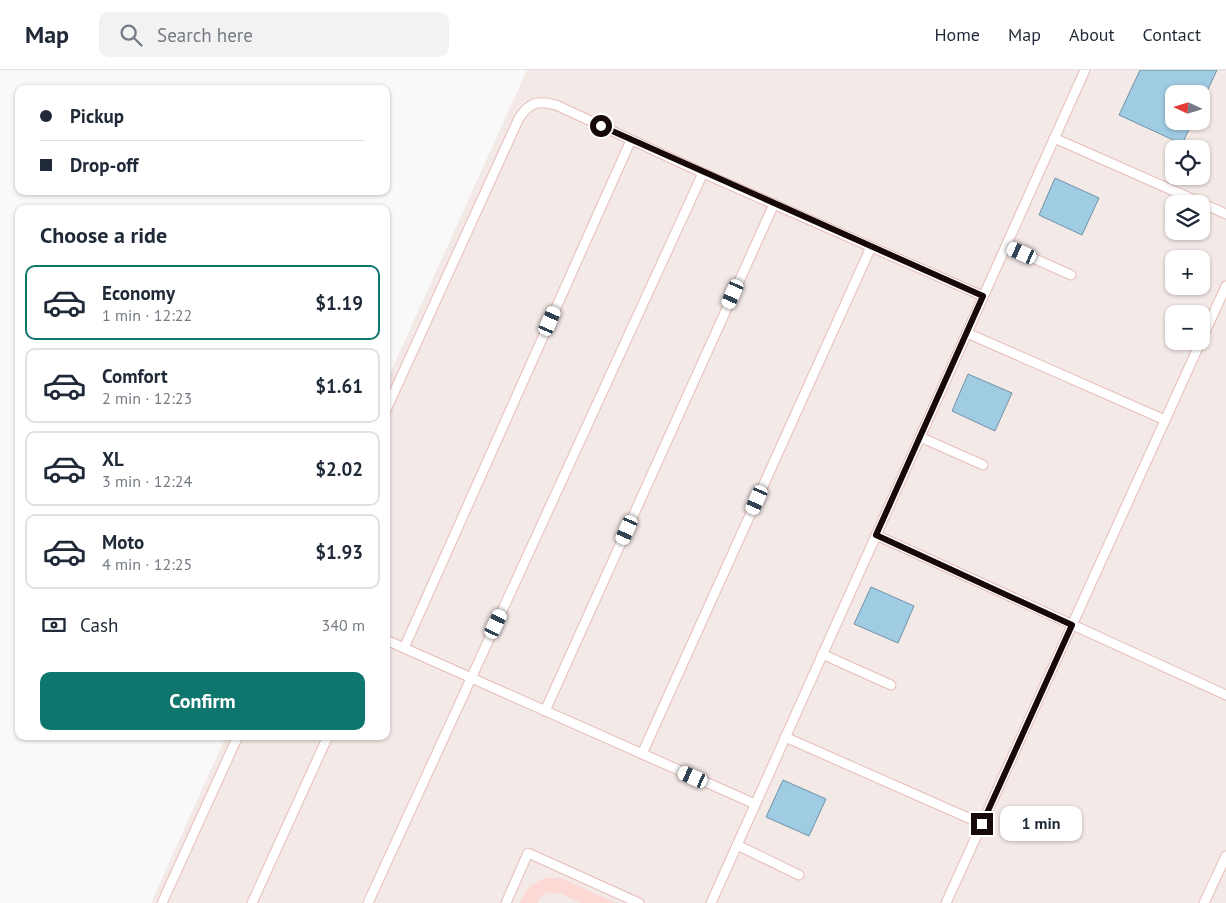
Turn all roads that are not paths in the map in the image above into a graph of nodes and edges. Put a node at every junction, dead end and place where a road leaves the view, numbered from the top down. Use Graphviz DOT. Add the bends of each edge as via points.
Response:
graph roads {
  1 [pos="1085,70"];
  2 [pos="1054,138"];
  3 [pos="631,140"];
  4 [pos="703,173"];
  5 [pos="774,204"];
  6 [pos="1226,214"];
  7 [pos="1006,246"];
  8 [pos="871,247"];
  9 [pos="1071,275"];
  10 [pos="1226,286"];
  11 [pos="983,296"];
  12 [pos="1210,321"];
  13 [pos="966,333"];
  14 [pos="1197,350"];
  15 [pos="390,401"];
  16 [pos="1165,420"];
  17 [pos="920,437"];
  18 [pos="983,465"];
  19 [pos="876,535"];
  20 [pos="1072,625"];
  21 [pos="390,642"];
  22 [pos="404,648"];
  23 [pos="822,654"];
  24 [pos="472,678"];
  25 [pos="891,684"];
  26 [pos="1226,695"];
  27 [pos="545,711"];
  28 [pos="785,737"];
  29 [pos="236,740"];
  30 [pos="326,740"];
  31 [pos="642,754"];
  32 [pos="755,804"];
  33 [pos="982,824"];
  34 [pos="737,845"];
  35 [pos="1226,856"];
  36 [pos="799,875"];
  37 [pos="162,903"];
  38 [pos="252,903"];
  39 [pos="368,903"];
  40 [pos="506,903"];
  41 [pos="639,903"];
  42 [pos="711,903"];
  43 [pos="946,903"];
  44 [pos="1204,903"];
  1 -- 2 [label="lane"];
  2 -- 6 [label="lane"];
  2 -- 7 [label="lane"];
  3 -- 4 [label="lane"];
  3 -- 15 [label="lane" via="556,105 535,103 526,108"];
  3 -- 22 [label="lane"];
  4 -- 5 [label="lane"];
  4 -- 24 [label="lane"];
  5 -- 8 [label="lane"];
  5 -- 27 [label="lane"];
  7 -- 9 [label="lane"];
  7 -- 11 [label="lane"];
  8 -- 11 [label="lane"];
  8 -- 31 [label="lane"];
  10 -- 12 [label="lane"];
  11 -- 13 [label="lane"];
  13 -- 16 [label="lane"];
  13 -- 17 [label="lane"];
  14 -- 16 [label="lane"];
  16 -- 20 [label="lane"];
  17 -- 18 [label="lane"];
  17 -- 19 [label="lane"];
  19 -- 20 [label="lane"];
  19 -- 23 [label="lane"];
  20 -- 26 [label="lane"];
  20 -- 33 [label="lane"];
  21 -- 22 [label="lane"];
  22 -- 24 [label="lane"];
  23 -- 25 [label="lane"];
  23 -- 28 [label="lane"];
  24 -- 27 [label="lane"];
  24 -- 39 [label="lane"];
  27 -- 31 [label="lane"];
  28 -- 32 [label="lane"];
  28 -- 33 [label="lane"];
  29 -- 37 [label="lane"];
  30 -- 38 [label="lane"];
  31 -- 32 [label="lane"];
  32 -- 34 [label="lane"];
  33 -- 43 [label="lane"];
  34 -- 36 [label="lane"];
  34 -- 42 [label="lane"];
  35 -- 44 [label="lane"];
  40 -- 41 [label="lane" via="528,853"];
}
